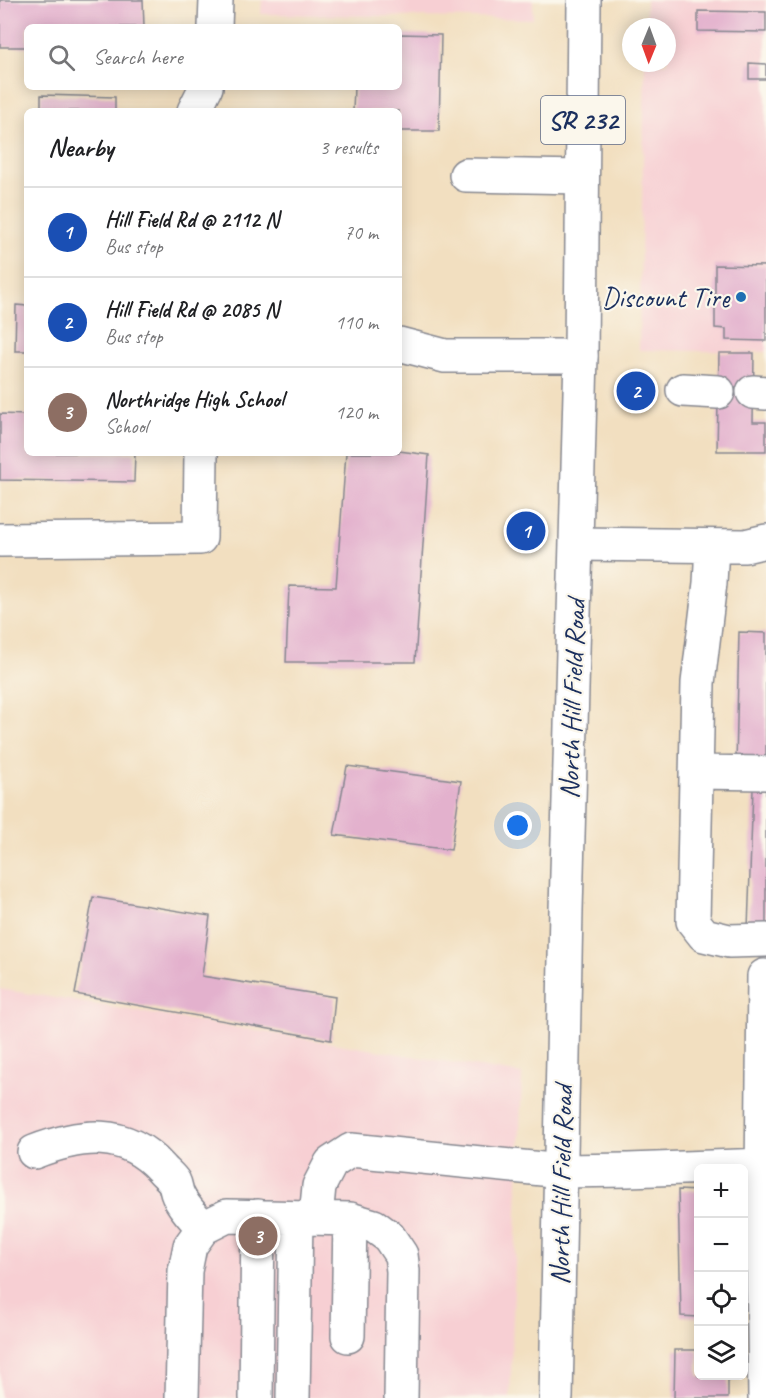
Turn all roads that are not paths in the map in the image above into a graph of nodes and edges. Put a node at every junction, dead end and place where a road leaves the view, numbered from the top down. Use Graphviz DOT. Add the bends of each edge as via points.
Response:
graph roads {
  1 [pos="216,0"];
  2 [pos="584,0"];
  3 [pos="215,24"];
  4 [pos="204,90"];
  5 [pos="196,108"];
  6 [pos="466,174"];
  7 [pos="582,177"];
  8 [pos="402,345"];
  9 [pos="581,356"];
  10 [pos="683,390"];
  11 [pos="718,392"];
  12 [pos="201,456"];
  13 [pos="0,540"];
  14 [pos="766,541"];
  15 [pos="577,544"];
  16 [pos="712,546"];
  17 [pos="696,772"];
  18 [pos="766,773"];
  19 [pos="766,940"];
  20 [pos="764,976"];
  21 [pos="34,1152"];
  22 [pos="764,1165"];
  23 [pos="562,1171"];
  24 [pos="258,1216"];
  25 [pos="306,1217"];
  26 [pos="350,1219"];
  27 [pos="203,1228"];
  28 [pos="765,1322"];
  29 [pos="348,1336"];
  30 [pos="182,1398"];
  31 [pos="256,1398"];
  32 [pos="293,1398"];
  33 [pos="401,1398"];
  34 [pos="556,1398"];
  35 [pos="765,1398"];
  1 -- 3 [label="main road"];
  2 -- 7 [label="main road, North Hill Field Road / SR 232"];
  4 -- 5 [label="main road"];
  6 -- 7 [label="main road"];
  7 -- 9 [label="main road, North Hill Field Road / SR 232"];
  8 -- 9 [label="main road" via="445,356"];
  9 -- 15 [label="main road, North Hill Field Road / SR 232"];
  10 -- 11 [label="main road"];
  12 -- 13 [label="main road" via="200,538"];
  14 -- 16 [label="main road" via="745,546"];
  15 -- 16 [label="main road"];
  15 -- 23 [label="main road, North Hill Field Road / SR 232"];
  16 -- 17 [label="main road" via="698,683"];
  17 -- 18 [label="main road"];
  17 -- 19 [label="main road" via="693,921 704,935 729,941"];
  20 -- 22 [label="main road"];
  21 -- 27 [label="main road" via="81,1138 122,1142 150,1156 174,1182 178,1196"];
  22 -- 23 [label="main road"];
  22 -- 28 [label="main road"];
  23 -- 25 [label="main road" via="351,1150 331,1163"];
  23 -- 34 [label="main road, North Hill Field Road / SR 232"];
  24 -- 25 [label="main road"];
  24 -- 27 [label="main road" via="227,1216"];
  24 -- 31 [label="main road"];
  25 -- 26 [label="main road"];
  25 -- 32 [label="main road"];
  26 -- 29 [label="main road"];
  26 -- 33 [label="main road" via="374,1226 389,1237 401,1255"];
  27 -- 30 [label="main road" via="190,1246 185,1271"];
  28 -- 35 [label="main road"];
}
